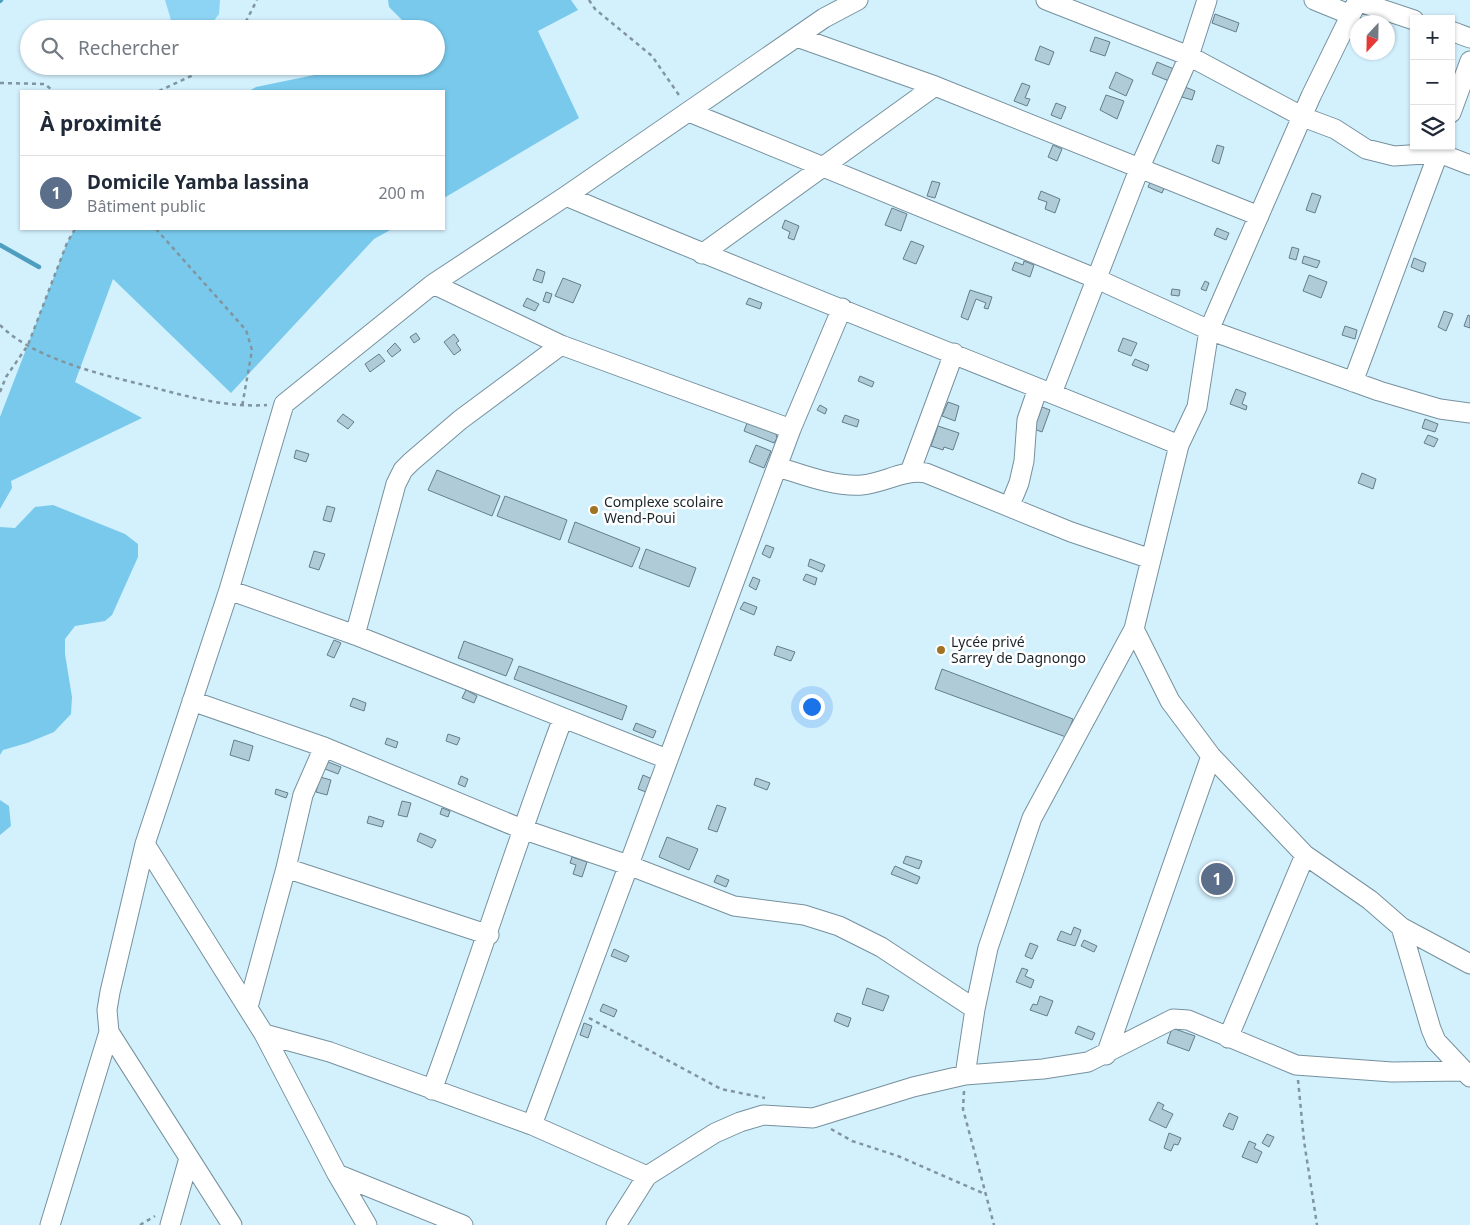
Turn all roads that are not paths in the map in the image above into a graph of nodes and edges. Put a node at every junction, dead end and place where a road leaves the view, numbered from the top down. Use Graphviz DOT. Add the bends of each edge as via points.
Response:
graph roads {
  1 [pos="858,0"];
  2 [pos="1046,0"];
  3 [pos="1207,0"];
  4 [pos="1314,0"];
  5 [pos="1355,5"];
  6 [pos="1410,19"];
  7 [pos="1455,32"];
  8 [pos="797,37"];
  9 [pos="1470,38"];
  10 [pos="1189,56"];
  11 [pos="1470,61"];
  12 [pos="935,86"];
  13 [pos="1454,105"];
  14 [pos="689,112"];
  15 [pos="1303,117"];
  16 [pos="1440,150"];
  17 [pos="1470,164"];
  18 [pos="1140,167"];
  19 [pos="821,168"];
  20 [pos="566,196"];
  21 [pos="1260,216"];
  22 [pos="702,254"];
  23 [pos="1098,279"];
  24 [pos="433,284"];
  25 [pos="842,308"];
  26 [pos="1209,330"];
  27 [pos="561,344"];
  28 [pos="954,354"];
  29 [pos="1353,382"];
  30 [pos="1045,391"];
  31 [pos="1470,413"];
  32 [pos="791,429"];
  33 [pos="1179,445"];
  34 [pos="778,467"];
  35 [pos="910,472"];
  36 [pos="1010,505"];
  37 [pos="1151,559"];
  38 [pos="229,590"];
  39 [pos="1134,630"];
  40 [pos="356,635"];
  41 [pos="192,701"];
  42 [pos="563,718"];
  43 [pos="324,748"];
  44 [pos="1211,756"];
  45 [pos="667,759"];
  46 [pos="522,828"];
  47 [pos="145,844"];
  48 [pos="1305,855"];
  49 [pos="628,865"];
  50 [pos="286,868"];
  51 [pos="1401,927"];
  52 [pos="489,935"];
  53 [pos="1470,964"];
  54 [pos="248,1007"];
  55 [pos="975,1009"];
  56 [pos="109,1032"];
  57 [pos="264,1034"];
  58 [pos="1228,1038"];
  59 [pos="1106,1055"];
  60 [pos="1467,1074"];
  61 [pos="965,1075"];
  62 [pos="432,1090"];
  63 [pos="532,1126"];
  64 [pos="189,1158"];
  65 [pos="337,1174"];
  66 [pos="647,1176"];
  67 [pos="50,1225"];
  68 [pos="170,1225"];
  69 [pos="232,1225"];
  70 [pos="367,1225"];
  71 [pos="463,1225"];
  72 [pos="616,1225"];
  1 -- 8 [label="street"];
  2 -- 10 [label="street"];
  3 -- 10 [label="street"];
  4 -- 5 [label="street"];
  5 -- 6 [label="street"];
  5 -- 15 [label="street"];
  7 -- 9 [label="street"];
  8 -- 12 [label="street"];
  8 -- 14 [label="street"];
  10 -- 15 [label="street"];
  10 -- 18 [label="street"];
  11 -- 13 [label="street"];
  12 -- 18 [label="street"];
  12 -- 19 [label="street"];
  14 -- 19 [label="street"];
  14 -- 20 [label="street"];
  15 -- 16 [label="street" via="1320,122 1366,149 1381,154 1394,156"];
  15 -- 21 [label="street"];
  16 -- 17 [label="street"];
  16 -- 29 [label="street"];
  18 -- 21 [label="street"];
  18 -- 23 [label="street"];
  19 -- 22 [label="street"];
  19 -- 23 [label="street"];
  20 -- 22 [label="street"];
  20 -- 24 [label="street"];
  21 -- 26 [label="street"];
  22 -- 25 [label="street"];
  23 -- 26 [label="street"];
  23 -- 30 [label="street"];
  24 -- 27 [label="street"];
  24 -- 38 [label="street" via="284,404"];
  25 -- 28 [label="street"];
  25 -- 32 [label="street"];
  26 -- 29 [label="street"];
  26 -- 33 [label="street" via="1196,407"];
  27 -- 32 [label="street"];
  27 -- 40 [label="street" via="460,420 403,470 396,484"];
  28 -- 30 [label="street"];
  28 -- 35 [label="street"];
  29 -- 31 [label="street" via="1440,409"];
  30 -- 33 [label="street"];
  30 -- 36 [label="street" via="1027,420 1024,461"];
  32 -- 34 [label="street"];
  33 -- 37 [label="street"];
  34 -- 35 [label="street" via="833,483 861,485"];
  34 -- 45 [label="street"];
  35 -- 36 [label="street" via="926,473"];
  36 -- 37 [label="street" via="1070,532"];
  37 -- 39 [label="street"];
  38 -- 40 [label="street"];
  38 -- 41 [label="street"];
  39 -- 44 [label="street" via="1170,701"];
  39 -- 55 [label="street" via="1032,818 988,948"];
  40 -- 42 [label="street"];
  41 -- 43 [label="street"];
  41 -- 47 [label="street"];
  42 -- 45 [label="street"];
  42 -- 46 [label="street"];
  43 -- 46 [label="street"];
  43 -- 50 [label="street" via="303,795"];
  44 -- 48 [label="street"];
  44 -- 59 [label="street"];
  45 -- 49 [label="street"];
  46 -- 49 [label="street"];
  46 -- 52 [label="street"];
  47 -- 54 [label="street"];
  47 -- 56 [label="street" via="110,992 107,1010"];
  48 -- 51 [label="street" via="1370,900"];
  48 -- 58 [label="street"];
  49 -- 55 [label="street" via="734,906 804,915 839,926 882,948"];
  49 -- 63 [label="street"];
  50 -- 52 [label="street"];
  50 -- 54 [label="street"];
  51 -- 53 [label="street"];
  51 -- 60 [label="street" via="1436,1041"];
  52 -- 62 [label="street"];
  54 -- 57 [label="street"];
  55 -- 61 [label="street"];
  56 -- 64 [label="street"];
  56 -- 67 [label="street"];
  57 -- 62 [label="street" via="330,1052"];
  57 -- 65 [label="street"];
  58 -- 59 [label="street" via="1188,1020 1173,1019"];
  58 -- 60 [label="street" via="1296,1066"];
  59 -- 61 [label="street" via="1075,1065"];
  61 -- 66 [label="street" via="913,1087 813,1118 763,1115 740,1122 715,1133"];
  62 -- 63 [label="street"];
  63 -- 66 [label="street"];
  64 -- 68 [label="street"];
  64 -- 69 [label="street"];
  65 -- 70 [label="street"];
  65 -- 71 [label="street"];
  66 -- 72 [label="street"];
}
